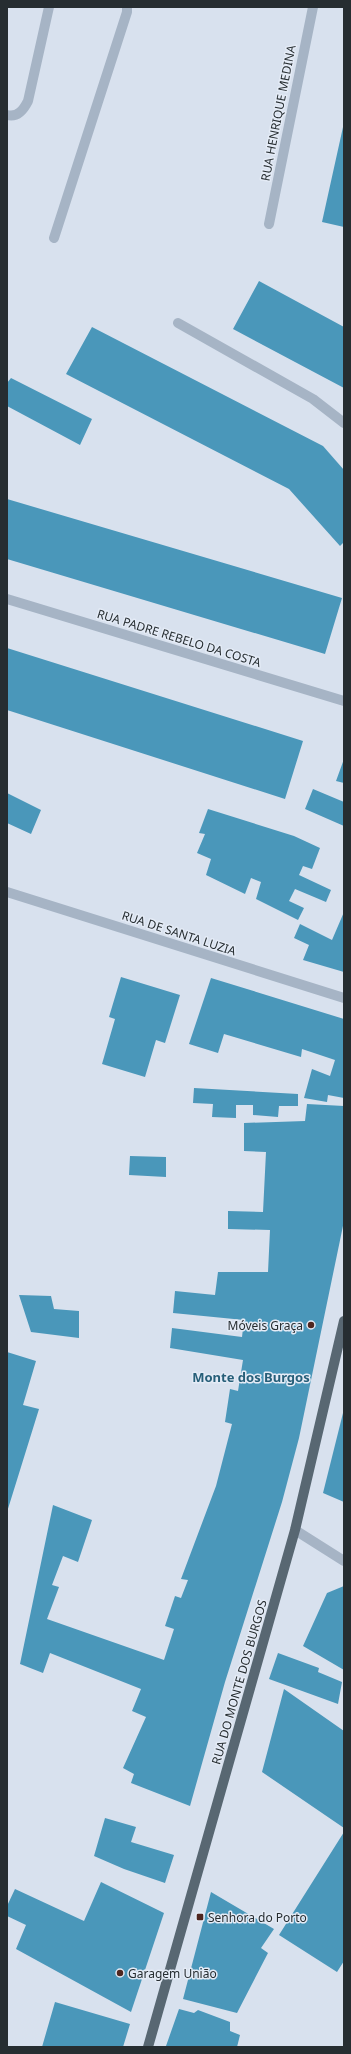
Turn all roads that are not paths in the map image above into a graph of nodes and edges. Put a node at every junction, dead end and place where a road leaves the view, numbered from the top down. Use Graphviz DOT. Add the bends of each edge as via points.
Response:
graph roads {
  1 [pos="49,7"];
  2 [pos="127,7"];
  3 [pos="313,7"];
  4 [pos="7,115"];
  5 [pos="269,224"];
  6 [pos="54,238"];
  7 [pos="178,323"];
  8 [pos="344,422"];
  9 [pos="7,599"];
  10 [pos="344,701"];
  11 [pos="7,892"];
  12 [pos="344,998"];
  13 [pos="344,1322"];
  14 [pos="295,1530"];
  15 [pos="344,1561"];
  16 [pos="148,2047"];
  1 -- 4 [label="street" via="28,101 23,111"];
  2 -- 6 [label="street"];
  3 -- 5 [label="street, RUA HENRIQUE MEDINA"];
  7 -- 8 [label="street" via="313,399"];
  9 -- 10 [label="street, RUA PADRE REBELO DA COSTA"];
  11 -- 12 [label="street, RUA DE SANTA LUZIA"];
  13 -- 14 [label="main road, RUA DO MONTE DOS BURGOS"];
  14 -- 15 [label="street"];
  14 -- 16 [label="main road, RUA DO MONTE DOS BURGOS"];
}
